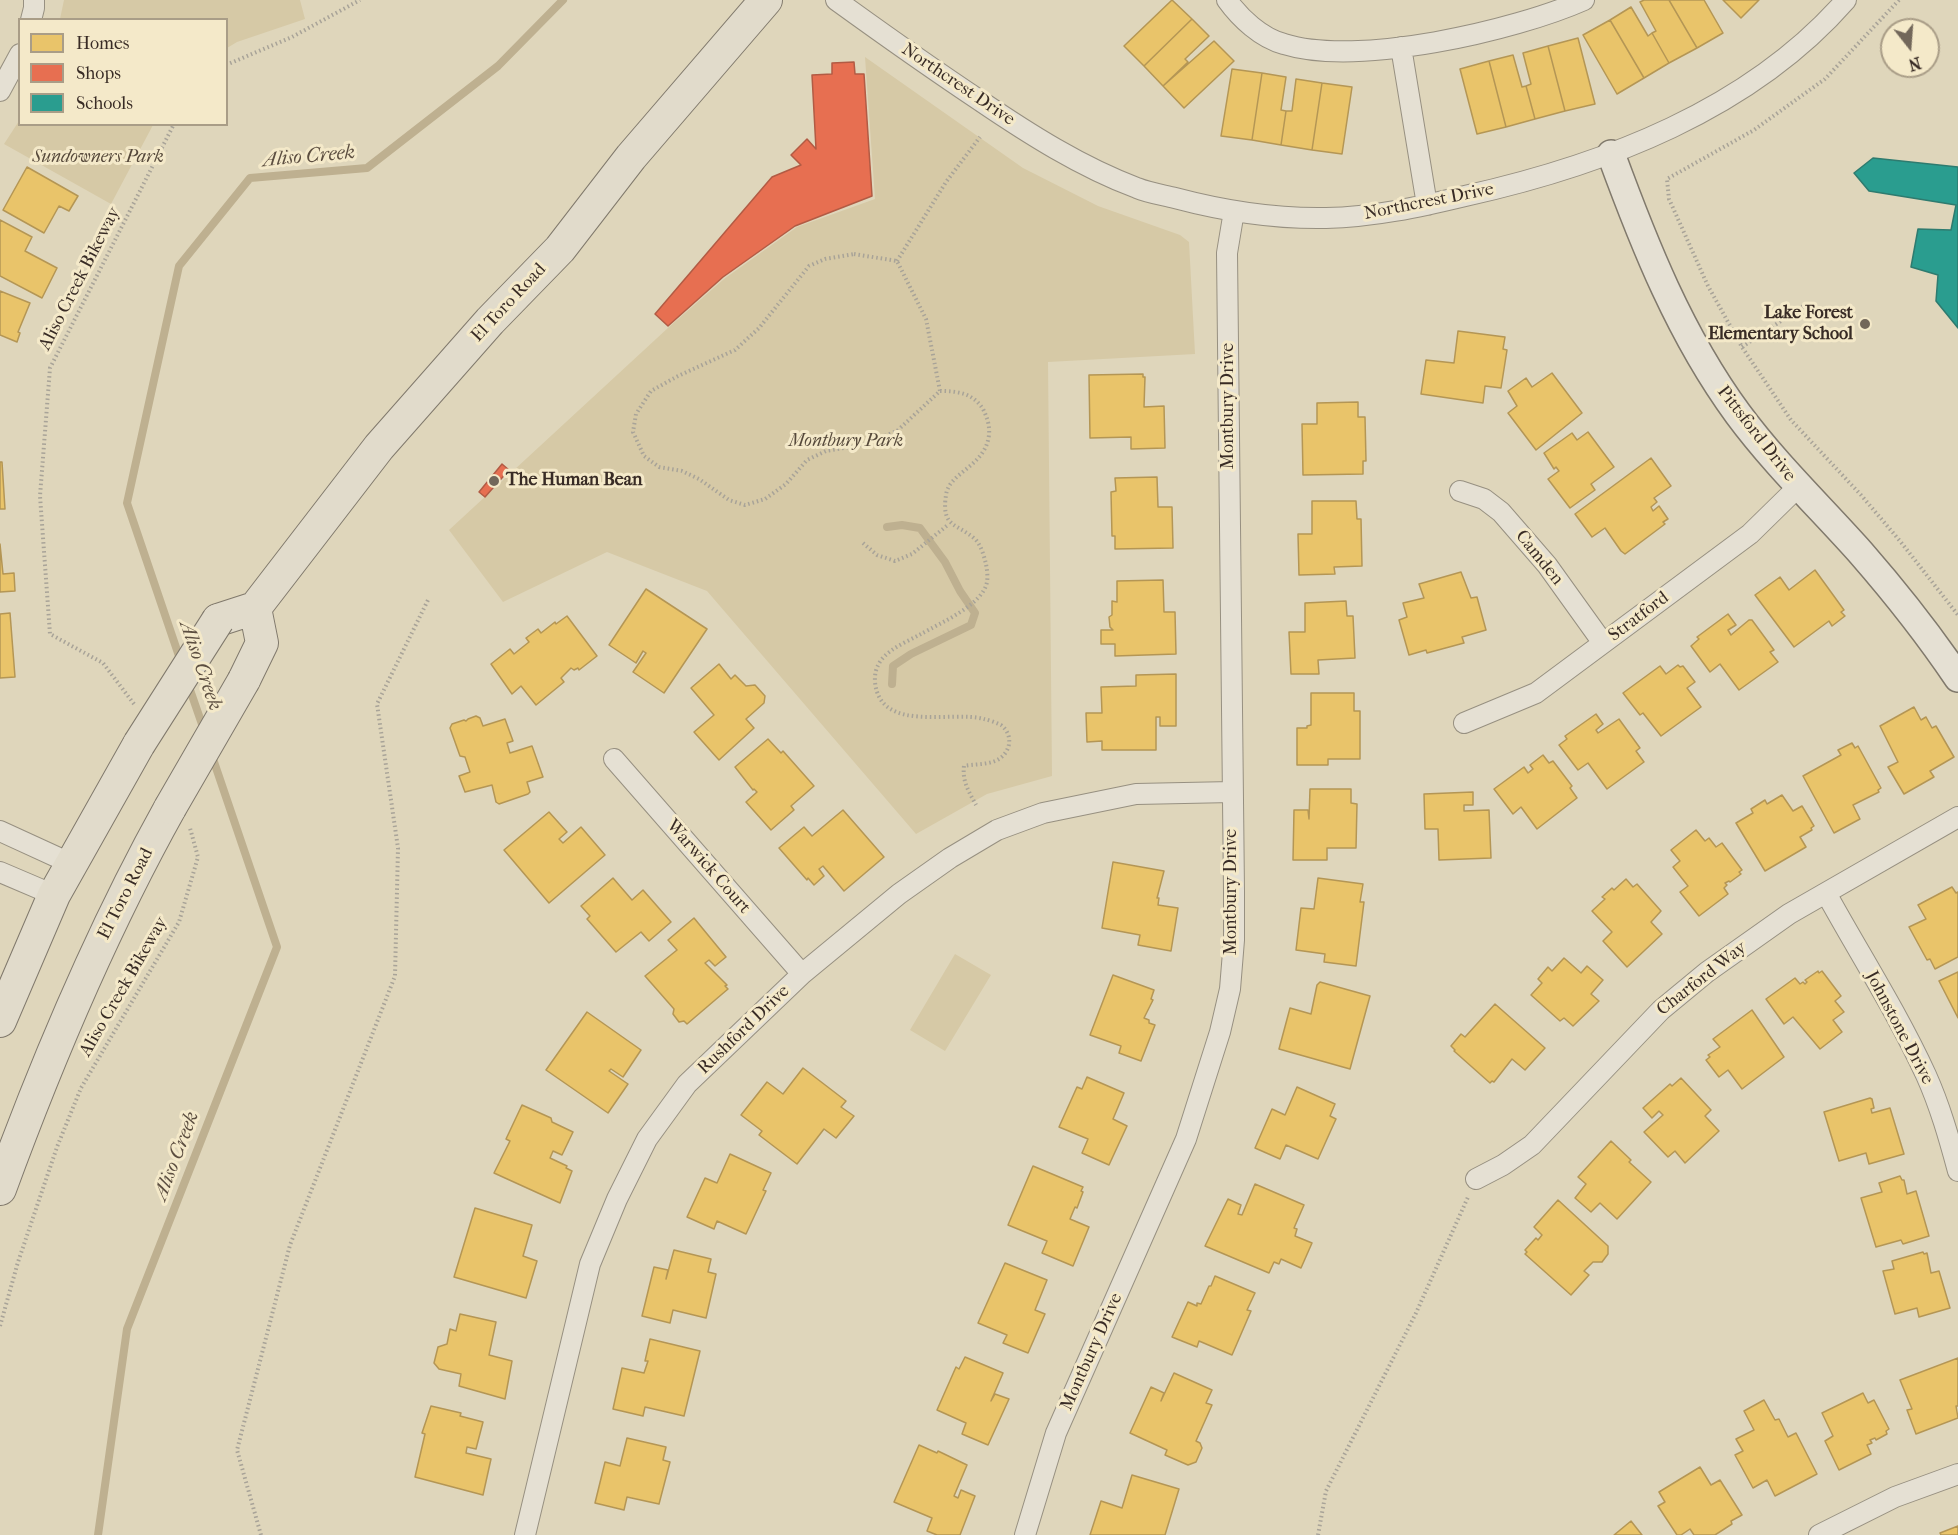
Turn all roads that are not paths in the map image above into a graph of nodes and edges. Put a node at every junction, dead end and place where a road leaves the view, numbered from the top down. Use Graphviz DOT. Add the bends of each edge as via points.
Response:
graph roads {
  1 [pos="34,0"];
  2 [pos="766,0"];
  3 [pos="836,0"];
  4 [pos="1227,0"];
  5 [pos="1584,0"];
  6 [pos="1846,0"];
  7 [pos="31,18"];
  8 [pos="1401,47"];
  9 [pos="18,58"];
  10 [pos="0,92"];
  11 [pos="1611,154"];
  12 [pos="1427,205"];
  13 [pos="1234,212"];
  14 [pos="1798,487"];
  15 [pos="1460,491"];
  16 [pos="255,608"];
  17 [pos="1604,644"];
  18 [pos="1958,678"];
  19 [pos="1464,723"];
  20 [pos="614,759"];
  21 [pos="1232,792"];
  22 [pos="1958,817"];
  23 [pos="0,831"];
  24 [pos="72,864"];
  25 [pos="0,872"];
  26 [pos="1826,893"];
  27 [pos="54,895"];
  28 [pos="802,974"];
  29 [pos="0,1021"];
  30 [pos="1958,1171"];
  31 [pos="1476,1179"];
  32 [pos="0,1188"];
  33 [pos="1958,1474"];
  34 [pos="525,1535"];
  35 [pos="1025,1535"];
  36 [pos="1819,1535"];
  1 -- 7 [label="street"];
  2 -- 16 [label="main road, El Toro Road" via="631,157 560,249 490,321 379,447"];
  3 -- 13 [label="street, Northcrest Drive" via="1014,124 1088,167 1139,189"];
  4 -- 8 [label="street" via="1266,36 1283,44 1327,51"];
  5 -- 8 [label="street" via="1506,28"];
  6 -- 11 [label="street, Northcrest Drive" via="1788,56 1743,87 1679,125"];
  8 -- 12 [label="street"];
  9 -- 10 [label="street"];
  11 -- 12 [label="street, Northcrest Drive" via="1500,188"];
  11 -- 14 [label="street, Pittsford Drive" via="1644,243 1715,381"];
  12 -- 13 [label="street, Northcrest Drive" via="1396,212 1325,218"];
  13 -- 21 [label="street, Montbury Drive" via="1227,253"];
  14 -- 17 [label="street, Stratford" via="1750,534"];
  14 -- 18 [label="street, Pittsford Drive" via="1867,561"];
  15 -- 17 [label="street, Camden" via="1484,499 1502,512"];
  16 -- 24 [label="main road, bridge" via="218,620 139,744"];
  16 -- 32 [label="main road, El Toro Road, bridge" via="262,643 180,817 102,939 36,1091"];
  17 -- 19 [label="street, Stratford" via="1536,693"];
  20 -- 28 [label="street, Warwick Court"];
  21 -- 28 [label="street, Rushford Drive" via="1136,794 1043,813 997,830 899,894"];
  21 -- 35 [label="street, Montbury Drive" via="1234,940 1230,989 1220,1032 1186,1139 1056,1433"];
  22 -- 26 [label="street, Charford Way"];
  23 -- 24 [label="street"];
  24 -- 27 [label="main road"];
  25 -- 27 [label="street"];
  26 -- 30 [label="street, Johnstone Drive" via="1926,1074"];
  26 -- 31 [label="street, Charford Way" via="1707,972 1661,1010 1532,1145"];
  27 -- 29 [label="main road"];
  28 -- 34 [label="street, Rushford Drive" via="687,1084 647,1139 617,1199 590,1264"];
  33 -- 36 [label="street" via="1895,1497"];
}
